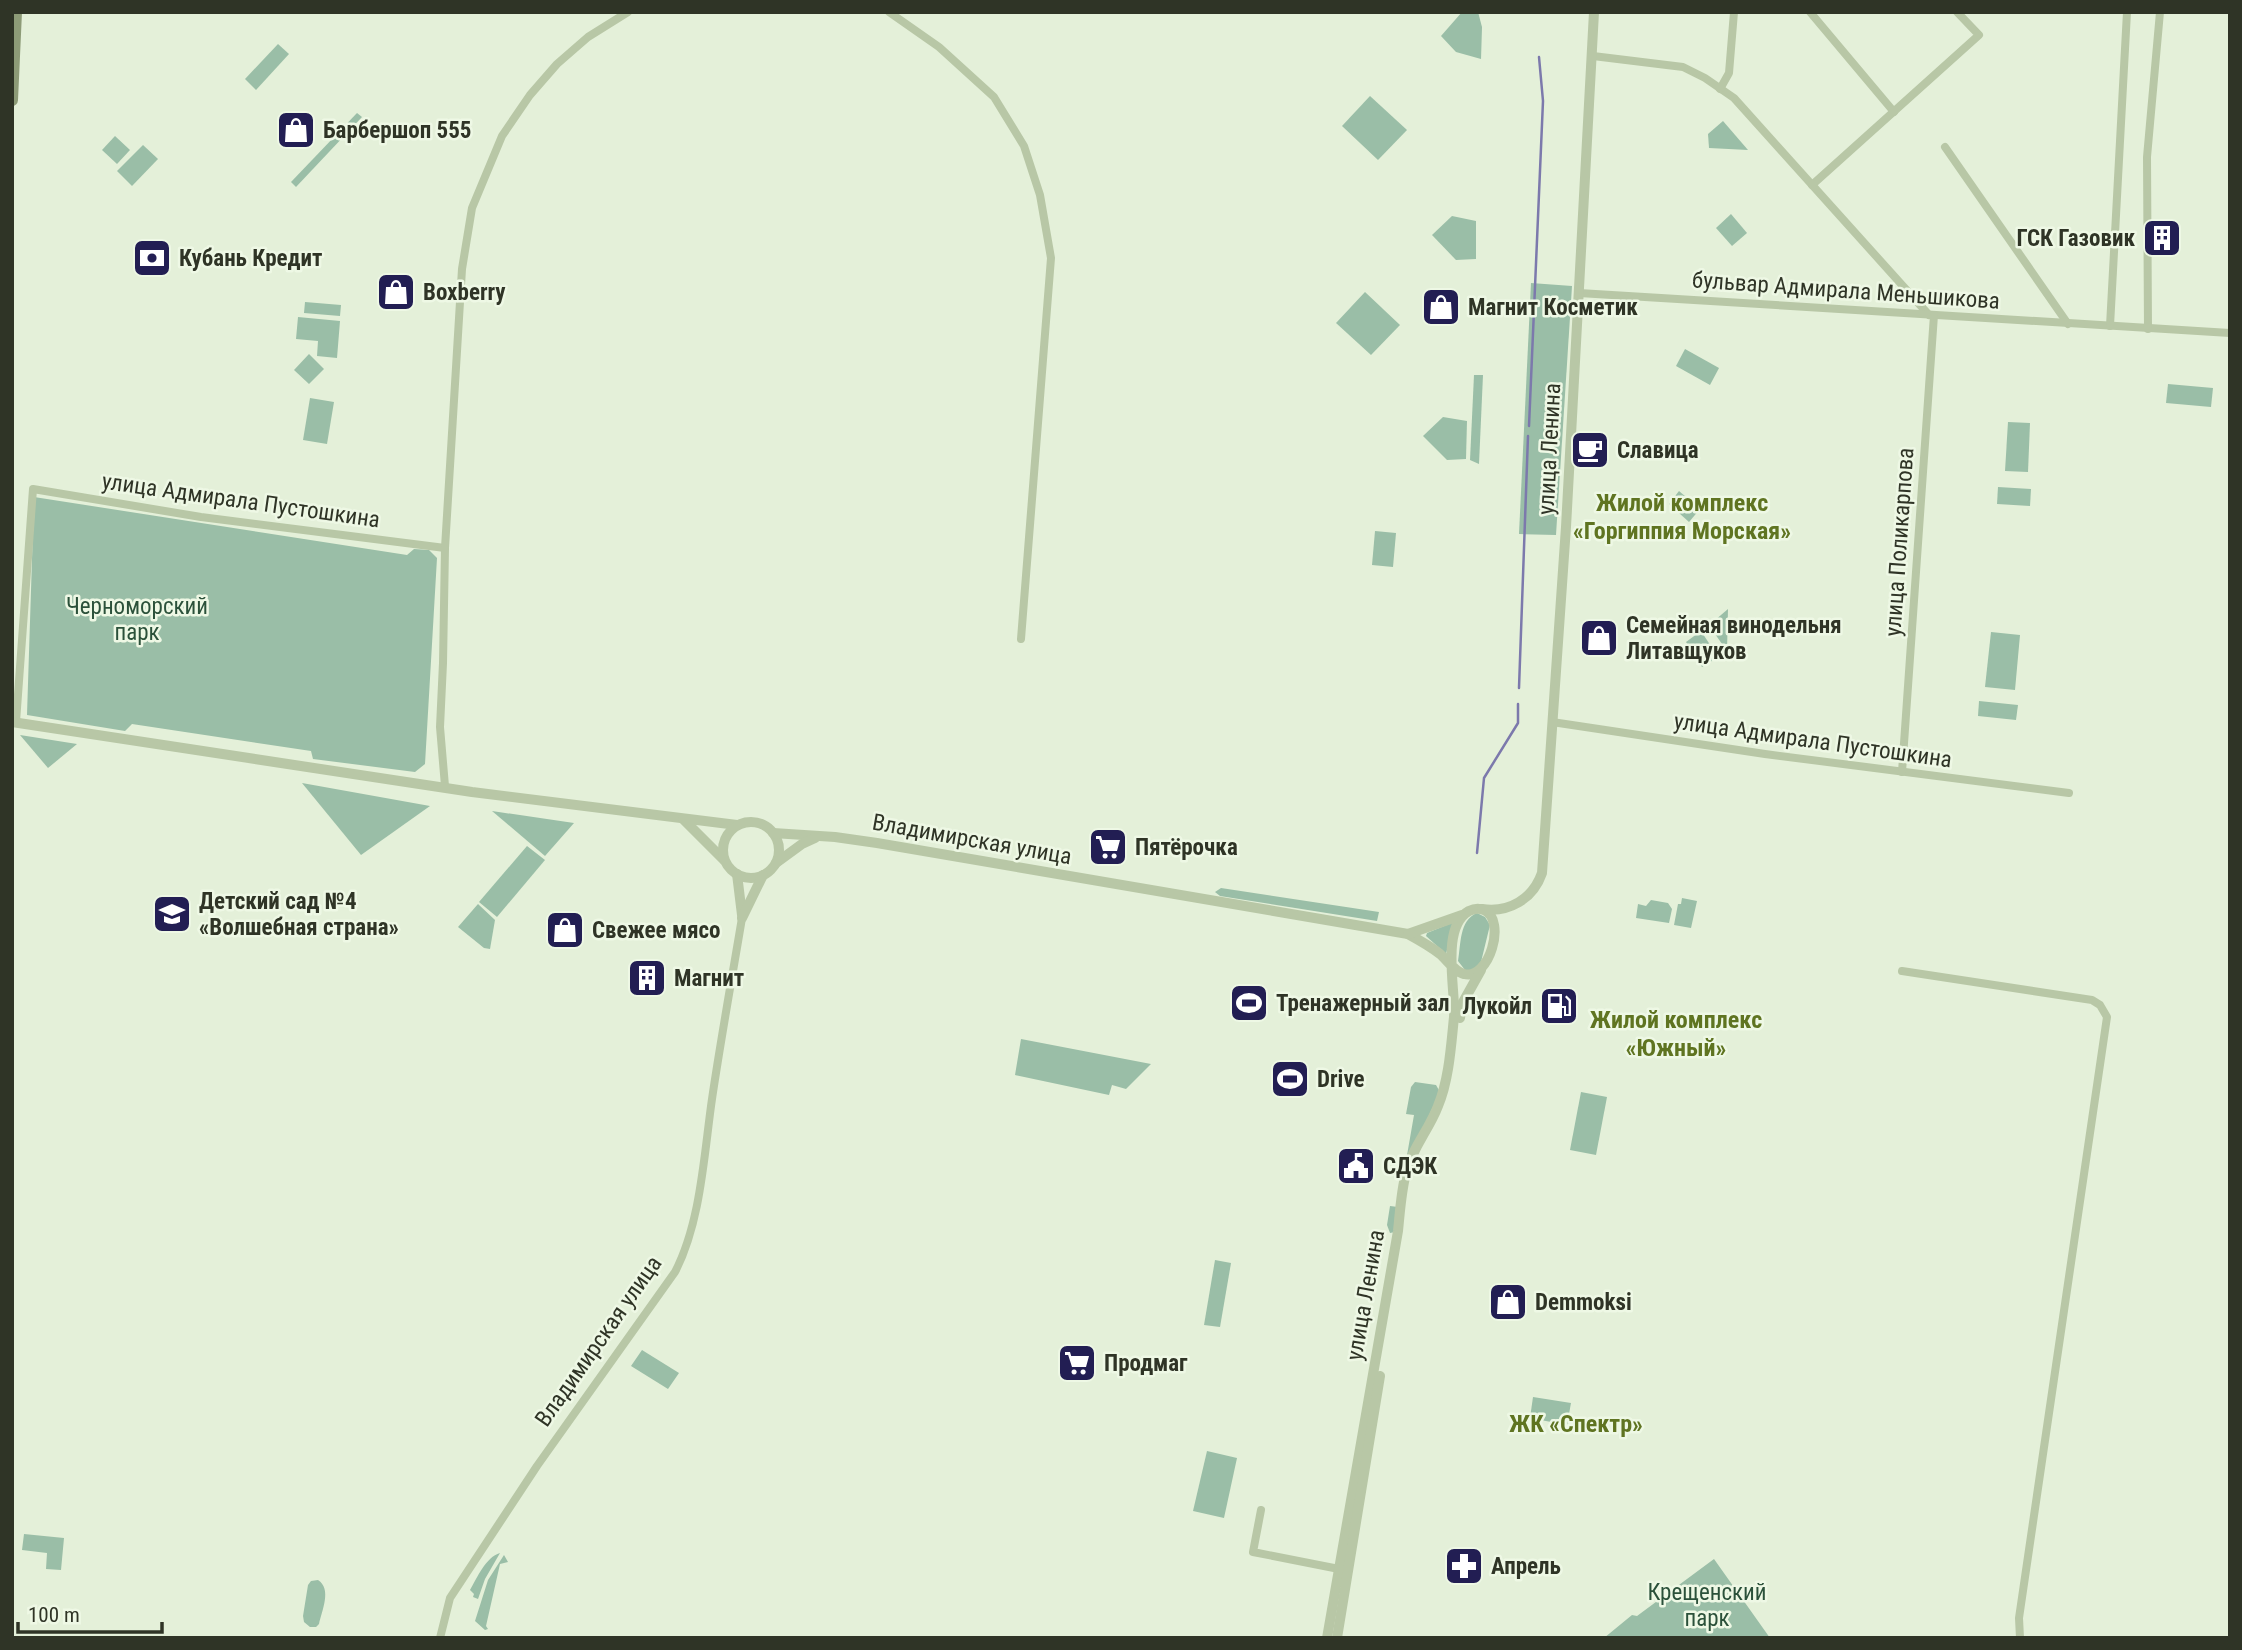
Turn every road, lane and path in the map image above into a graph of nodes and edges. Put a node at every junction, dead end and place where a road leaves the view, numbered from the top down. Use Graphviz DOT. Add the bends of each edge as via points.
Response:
graph roads {
  1 [pos="16,12"];
  2 [pos="628,12"];
  3 [pos="889,12"];
  4 [pos="1594,12"];
  5 [pos="1734,12"];
  6 [pos="1810,12"];
  7 [pos="1957,12"];
  8 [pos="2127,12"];
  9 [pos="2160,12"];
  10 [pos="1592,56"];
  11 [pos="1720,89"];
  12 [pos="12,100"];
  13 [pos="1894,112"];
  14 [pos="1945,147"];
  15 [pos="1812,185"];
  16 [pos="1579,293"];
  17 [pos="1931,315"];
  18 [pos="2068,324"];
  19 [pos="2110,326"];
  20 [pos="2148,329"];
  21 [pos="2230,333"];
  22 [pos="445,548"];
  23 [pos="1021,639"];
  24 [pos="14,721"];
  25 [pos="1552,722"];
  26 [pos="1902,772"];
  27 [pos="445,786"];
  28 [pos="2069,793"];
  29 [pos="683,820"];
  30 [pos="737,825"];
  31 [pos="773,833"];
  32 [pos="818,837"];
  33 [pos="724,860"];
  34 [pos="774,865"];
  35 [pos="737,874"];
  36 [pos="763,875"];
  37 [pos="1505,908"];
  38 [pos="1482,909"];
  39 [pos="1463,915"];
  40 [pos="742,918"];
  41 [pos="1495,931"];
  42 [pos="1408,934"];
  43 [pos="1452,965"];
  44 [pos="1481,970"];
  45 [pos="1902,971"];
  46 [pos="1261,1510"];
  47 [pos="1339,1569"];
  48 [pos="440,1638"];
  49 [pos="1327,1638"];
  50 [pos="1337,1638"];
  51 [pos="2020,1638"];
  1 -- 12 [label="main road"];
  2 -- 22 [label="street" via="588,37 530,95 502,136 472,208 463,269"];
  3 -- 23 [label="street" via="939,47 994,97 1024,146 1040,195 1051,258"];
  4 -- 10 [label="street, улица Ленина"];
  5 -- 11 [label="street" via="1729,73"];
  6 -- 13 [label="street"];
  7 -- 13 [label="street" via="1979,35"];
  8 -- 19 [label="street"];
  9 -- 20 [label="street" via="2147,157"];
  10 -- 11 [label="street" via="1683,67"];
  10 -- 16 [label="street, улица Ленина"];
  11 -- 15 [label="street" via="1734,98"];
  13 -- 15 [label="street"];
  14 -- 18 [label="street"];
  15 -- 17 [label="street"];
  16 -- 17 [label="street, бульвар Адмирала Меньшикова"];
  16 -- 25 [label="street, улица Ленина"];
  17 -- 18 [label="street, бульвар Адмирала Меньшикова"];
  17 -- 26 [label="street, улица Поликарпова"];
  18 -- 19 [label="street, бульвар Адмирала Меньшикова"];
  19 -- 20 [label="street, бульвар Адмирала Меньшикова"];
  20 -- 21 [label="street, бульвар Адмирала Меньшикова"];
  22 -- 24 [label="street, улица Адмирала Пустошкина" via="201,517 33,489"];
  22 -- 27 [label="street" via="440,727"];
  24 -- 27 [label="street"];
  25 -- 26 [label="street, улица Адмирала Пустошкина"];
  25 -- 37 [label="street, улица Ленина" via="1542,873 1537,888"];
  26 -- 28 [label="street, улица Адмирала Пустошкина"];
  27 -- 29 [label="street"];
  29 -- 30 [label="street"];
  29 -- 33 [label="street"];
  30 -- 31 [label="street" via="756,822"];
  30 -- 33 [label="street" via="727,834"];
  31 -- 32 [label="street, Владимирская улица"];
  31 -- 34 [label="street" via="778,845"];
  32 -- 34 [label="street"];
  32 -- 42 [label="street, Владимирская улица" via="877,843"];
  33 -- 35 [label="street"];
  34 -- 36 [label="street"];
  35 -- 36 [label="street" via="746,878"];
  35 -- 40 [label="street, Владимирская улица"];
  36 -- 40 [label="street, Владимирская улица"];
  37 -- 38 [label="street, Владимирская улица"];
  37 -- 41 [label="street"];
  38 -- 39 [label="street, Владимирская улица"];
  38 -- 41 [label="street"];
  39 -- 42 [label="street, Владимирская улица"];
  39 -- 43 [label="street" via="1454,936"];
  40 -- 48 [label="street, Владимирская улица" via="689,1240 675,1272 450,1598"];
  41 -- 44 [label="street"];
  42 -- 43 [label="street, Владимирская улица"];
  43 -- 44 [label="street, Владимирская улица" via="1461,974"];
  43 -- 47 [label="street, улица Ленина" via="1454,1017 1445,1082 1437,1110 1406,1173"];
  44 -- 50 [label="street, улица Ленина" via="1462,1004 1446,1093 1410,1174"];
  45 -- 51 [label="street" via="2092,1000 2107,1017 2019,1618"];
  46 -- 47 [label="street" via="1253,1552"];
  47 -- 49 [label="street, улица Ленина"];
}
